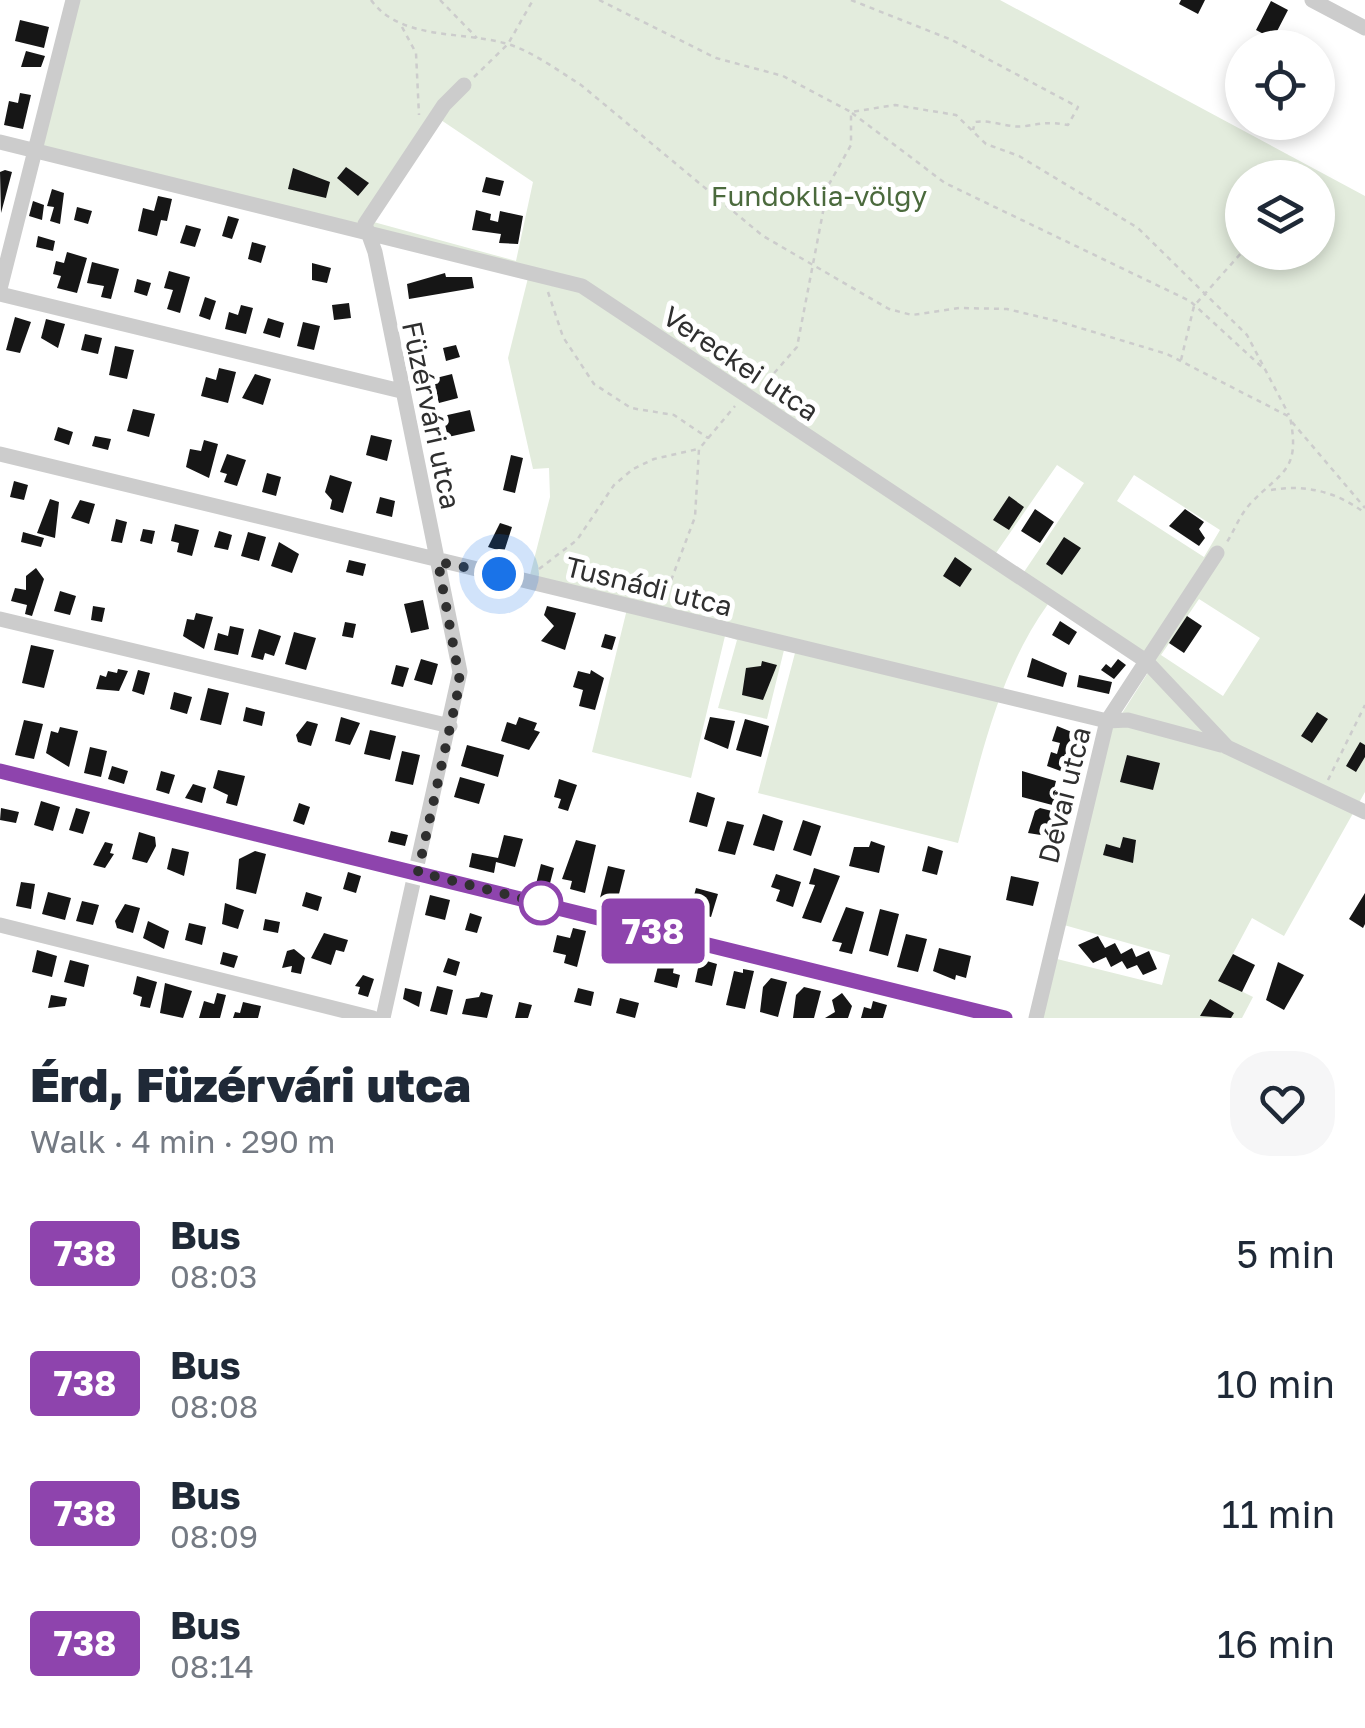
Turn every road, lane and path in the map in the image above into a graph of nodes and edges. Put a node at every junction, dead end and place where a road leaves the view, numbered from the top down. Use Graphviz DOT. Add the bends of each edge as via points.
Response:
graph roads {
  1 [pos="73,0"];
  2 [pos="372,0"];
  3 [pos="440,0"];
  4 [pos="533,0"];
  5 [pos="598,0"];
  6 [pos="851,0"];
  7 [pos="1312,0"];
  8 [pos="402,26"];
  9 [pos="1365,28"];
  10 [pos="478,38"];
  11 [pos="508,44"];
  12 [pos="464,85"];
  13 [pos="851,112"];
  14 [pos="427,128"];
  15 [pos="973,131"];
  16 [pos="0,142"];
  17 [pos="35,150"];
  18 [pos="366,232"];
  19 [pos="812,266"];
  20 [pos="1226,270"];
  21 [pos="546,276"];
  22 [pos="0,292"];
  23 [pos="1205,294"];
  24 [pos="1194,306"];
  25 [pos="1181,362"];
  26 [pos="1265,370"];
  27 [pos="402,391"];
  28 [pos="746,396"];
  29 [pos="1290,418"];
  30 [pos="708,438"];
  31 [pos="699,449"];
  32 [pos="0,454"];
  33 [pos="1270,490"];
  34 [pos="1365,510"];
  35 [pos="1229,539"];
  36 [pos="1217,554"];
  37 [pos="438,562"];
  38 [pos="524,580"];
  39 [pos="658,615"];
  40 [pos="0,619"];
  41 [pos="1146,662"];
  42 [pos="1365,705"];
  43 [pos="1107,721"];
  44 [pos="450,726"];
  45 [pos="1227,747"];
  46 [pos="0,771"];
  47 [pos="1321,793"];
  48 [pos="1365,812"];
  49 [pos="418,872"];
  50 [pos="0,925"];
  51 [pos="373,1018"];
  52 [pos="384,1018"];
  53 [pos="1005,1018"];
  54 [pos="1036,1018"];
  1 -- 17 [label="street"];
  2 -- 8 [label="path"];
  3 -- 10 [label="path"];
  4 -- 11 [label="path"];
  5 -- 13 [label="path" via="716,58 783,76"];
  6 -- 15 [label="path" via="952,40 1078,107 1068,125 985,120 975,122"];
  7 -- 9 [label="street"];
  8 -- 10 [label="path"];
  8 -- 14 [label="path" via="416,54 418,112"];
  10 -- 11 [label="path"];
  11 -- 12 [label="path"];
  11 -- 19 [label="path" via="581,85 763,236"];
  12 -- 14 [label="street"];
  13 -- 15 [label="path" via="894,105 940,112 956,115"];
  13 -- 19 [label="path" via="851,145 828,186"];
  13 -- 24 [label="path" via="945,183"];
  14 -- 18 [label="street" via="374,207"];
  15 -- 23 [label="path" via="1124,217"];
  16 -- 17 [label="street, Vereckei utca"];
  17 -- 18 [label="street, Vereckei utca"];
  17 -- 22 [label="street"];
  18 -- 21 [label="street, Vereckei utca"];
  18 -- 27 [label="street, Füzérvári utca"];
  19 -- 25 [label="path" via="889,310 1008,309"];
  19 -- 28 [label="path" via="796,348"];
  20 -- 23 [label="path"];
  21 -- 28 [label="street, Vereckei utca" via="582,286"];
  21 -- 30 [label="path" via="563,337 594,384 631,408 674,414"];
  22 -- 27 [label="street"];
  23 -- 24 [label="path"];
  23 -- 26 [label="path" via="1247,336"];
  24 -- 25 [label="path"];
  24 -- 26 [label="path"];
  25 -- 29 [label="path"];
  26 -- 29 [label="path"];
  27 -- 37 [label="street, Füzérvári utca"];
  28 -- 30 [label="path"];
  28 -- 41 [label="street, Vereckei utca"];
  29 -- 33 [label="path" via="1293,452"];
  29 -- 34 [label="path"];
  30 -- 31 [label="path"];
  31 -- 38 [label="path" via="633,469 578,540"];
  31 -- 39 [label="path" via="695,517"];
  32 -- 37 [label="street, Tusnádi utca"];
  33 -- 34 [label="path" via="1316,490"];
  33 -- 35 [label="path" via="1249,505"];
  36 -- 41 [label="street, Dévai utca"];
  37 -- 38 [label="street, Tusnádi utca"];
  37 -- 44 [label="street, Füzérvári utca" via="460,672"];
  38 -- 39 [label="street, Tusnádi utca"];
  39 -- 43 [label="street, Tusnádi utca"];
  40 -- 44 [label="street"];
  41 -- 43 [label="street, Dévai utca"];
  41 -- 45 [label="street, Vereckei utca"];
  42 -- 47 [label="path"];
  43 -- 45 [label="street, Tusnádi utca" via="1128,720"];
  43 -- 54 [label="street, Dévai utca"];
  44 -- 49 [label="street, Füzérvári utca"];
  45 -- 47 [label="street, Vereckei utca"];
  46 -- 49 [label="street"];
  47 -- 48 [label="street, Vereckei utca"];
  49 -- 52 [label="street, Füzérvári utca"];
  49 -- 53 [label="street"];
  50 -- 51 [label="street"];
}
